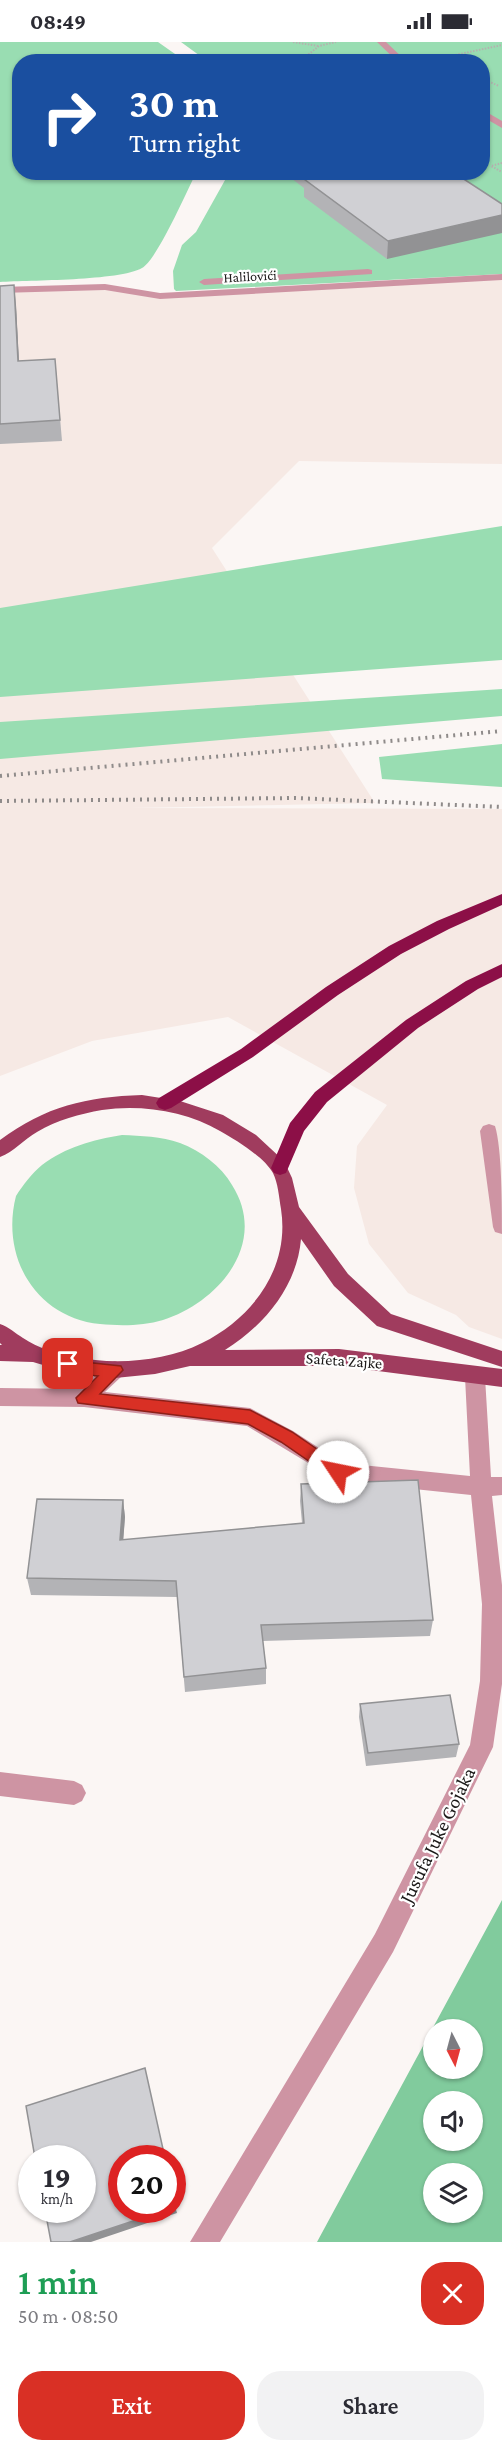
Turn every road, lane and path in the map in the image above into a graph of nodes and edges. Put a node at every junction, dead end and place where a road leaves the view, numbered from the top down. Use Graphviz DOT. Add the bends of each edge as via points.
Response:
graph roads {
  1 [pos="293,42"];
  2 [pos="336,42"];
  3 [pos="381,42"];
  4 [pos="502,45"];
  5 [pos="318,46"];
  6 [pos="308,54"];
  7 [pos="394,54"];
  8 [pos="460,54"];
  9 [pos="502,163"];
  10 [pos="502,172"];
  11 [pos="383,271"];
  12 [pos="502,277"];
  13 [pos="140,289"];
  14 [pos="0,290"];
  15 [pos="502,899"];
  16 [pos="502,970"];
  17 [pos="165,1103"];
  18 [pos="489,1131"];
  19 [pos="0,1150"];
  20 [pos="279,1168"];
  21 [pos="293,1212"];
  22 [pos="502,1227"];
  23 [pos="0,1332"];
  24 [pos="0,1353"];
  25 [pos="37,1354"];
  26 [pos="186,1359"];
  27 [pos="502,1359"];
  28 [pos="115,1370"];
  29 [pos="475,1377"];
  30 [pos="502,1378"];
  31 [pos="0,1397"];
  32 [pos="84,1398"];
  33 [pos="492,1486"];
  34 [pos="497,1684"];
  35 [pos="0,1784"];
  36 [pos="74,1793"];
  37 [pos="204,2242"];
  1 -- 5 [label="path"];
  2 -- 5 [label="path"];
  3 -- 7 [label="street"];
  4 -- 8 [label="path"];
  5 -- 6 [label="path"];
  9 -- 10 [label="path" via="491,166"];
  11 -- 13 [label="street"];
  12 -- 13 [label="street, Halilovići" via="160,296"];
  13 -- 14 [label="street, Halilovići"];
  15 -- 17 [label="highway" via="395,950 247,1053"];
  16 -- 20 [label="highway" via="412,1024 321,1097 296,1128"];
  17 -- 19 [label="main road, Safeta Zajke" via="112,1101 61,1113 15,1136"];
  17 -- 20 [label="main road, Safeta Zajke" via="207,1114 243,1134"];
  18 -- 22 [label="street"];
  20 -- 21 [label="main road, Safeta Zajke"];
  21 -- 26 [label="main road, Safeta Zajke" via="294,1241 286,1270 271,1298 249,1323 219,1344"];
  21 -- 27 [label="main road, Safeta Zajke" via="341,1280 384,1320"];
  23 -- 25 [label="main road, Safeta Zajke"];
  24 -- 25 [label="main road, Safeta Zajke"];
  25 -- 28 [label="main road, Safeta Zajke" via="84,1368"];
  26 -- 28 [label="main road, Safeta Zajke" via="135,1370"];
  26 -- 29 [label="main road, Safeta Zajke" via="358,1359"];
  28 -- 32 [label="street"];
  29 -- 30 [label="main road, Safeta Zajke"];
  29 -- 33 [label="street, Jusufa Juke Gojaka"];
  31 -- 32 [label="street"];
  32 -- 33 [label="street" via="250,1417 338,1472"];
  33 -- 34 [label="street, Jusufa Juke Gojaka"];
  34 -- 37 [label="street, Jusufa Juke Gojaka" via="481,1747 384,1943"];
  35 -- 36 [label="street"];
}
